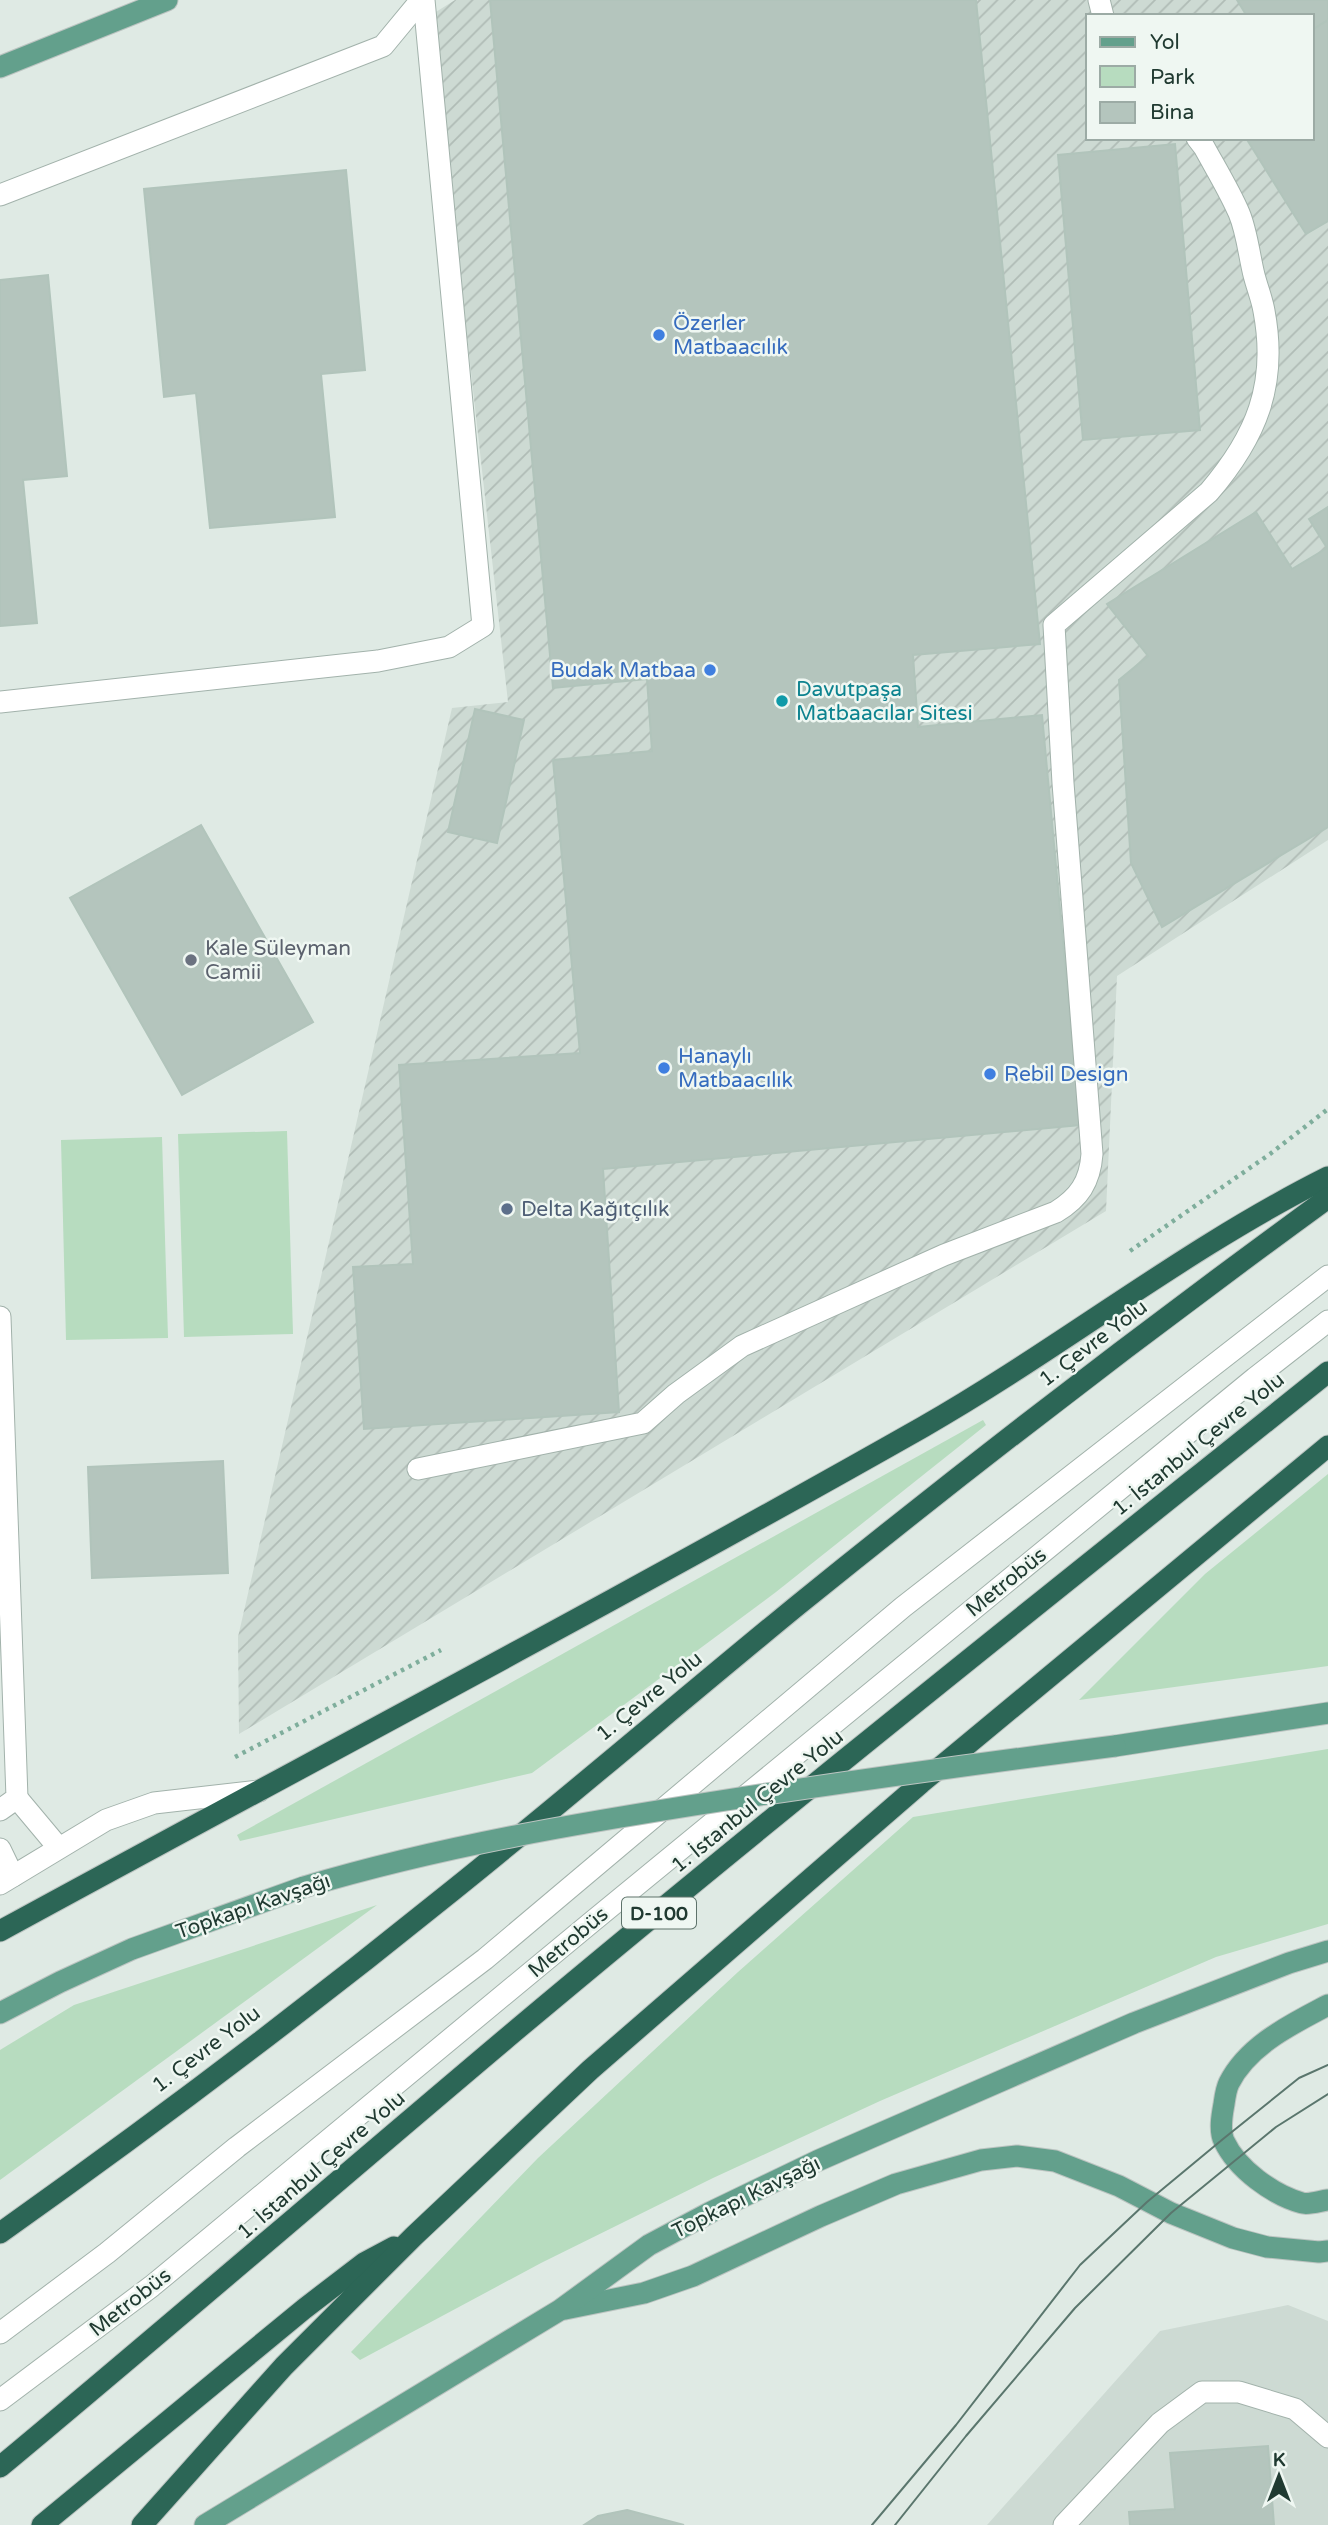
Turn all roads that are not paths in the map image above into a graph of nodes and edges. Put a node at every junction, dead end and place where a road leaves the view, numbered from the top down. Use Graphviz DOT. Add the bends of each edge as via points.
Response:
graph roads {
  1 [pos="167,0"];
  2 [pos="422,0"];
  3 [pos="0,67"];
  4 [pos="1198,140"];
  5 [pos="0,195"];
  6 [pos="0,702"];
  7 [pos="1328,1177"];
  8 [pos="1328,1198"];
  9 [pos="1328,1276"];
  10 [pos="0,1317"];
  11 [pos="1328,1321"];
  12 [pos="1328,1372"];
  13 [pos="1328,1446"];
  14 [pos="418,1469"];
  15 [pos="1322,1713"];
  16 [pos="264,1790"];
  17 [pos="8,1804"];
  18 [pos="58,1847"];
  19 [pos="0,1849"];
  20 [pos="6,1880"];
  21 [pos="0,1931"];
  22 [pos="1328,1951"];
  23 [pos="1328,2004"];
  24 [pos="0,2013"];
  25 [pos="1328,2200"];
  26 [pos="0,2233"];
  27 [pos="414,2236"];
  28 [pos="1328,2250"];
  29 [pos="559,2310"];
  30 [pos="0,2333"];
  31 [pos="0,2400"];
  32 [pos="1328,2437"];
  33 [pos="0,2467"];
  34 [pos="42,2525"];
  35 [pos="142,2525"];
  36 [pos="205,2525"];
  37 [pos="1064,2525"];
  1 -- 3 [label="main road"];
  2 -- 5 [label="lane" via="383,46"];
  2 -- 6 [label="lane" via="483,626 449,646 378,661"];
  4 -- 14 [label="lane" via="1240,215 1264,309 1267,376 1247,439 1209,492 1055,625 1092,1154 1081,1192 1056,1212 944,1255 742,1346 643,1423"];
  7 -- 16 [label="highway" via="1210,1242 926,1425"];
  8 -- 26 [label="highway, 1. Çevre Yolu" via="986,1454 451,1892"];
  9 -- 30 [label="lane, Metrobüs" via="903,1607 485,1959"];
  10 -- 17 [label="lane"];
  11 -- 31 [label="lane, Metrobüs" via="152,2286"];
  12 -- 33 [label="highway, 1. İstanbul Çevre Yolu / D-100" via="898,1716 515,2031"];
  13 -- 27 [label="highway" via="911,1792 590,2070"];
  15 -- 24 [label="main road, Topkapı Kavşağı, bridge" via="622,1816 385,1863 132,1949"];
  16 -- 18 [label="lane" via="154,1803 106,1820"];
  16 -- 21 [label="highway"];
  17 -- 18 [label="lane"];
  18 -- 20 [label="lane"];
  19 -- 20 [label="lane"];
  22 -- 29 [label="main road, Topkapı Kavşağı" via="1134,2023 817,2161 649,2245"];
  23 -- 25 [label="main road" via="1249,2055 1228,2084 1222,2120 1223,2139 1252,2175 1304,2204"];
  27 -- 34 [label="highway" via="364,2263 304,2309"];
  27 -- 35 [label="highway" via="285,2366"];
  28 -- 29 [label="main road" via="1267,2247 1233,2238 1076,2168 1017,2156 981,2160 896,2184 693,2276 644,2293"];
  29 -- 36 [label="main road, Topkapı Kavşağı"];
  32 -- 37 [label="lane" via="1295,2409 1239,2392 1202,2392 1160,2423"];
}
